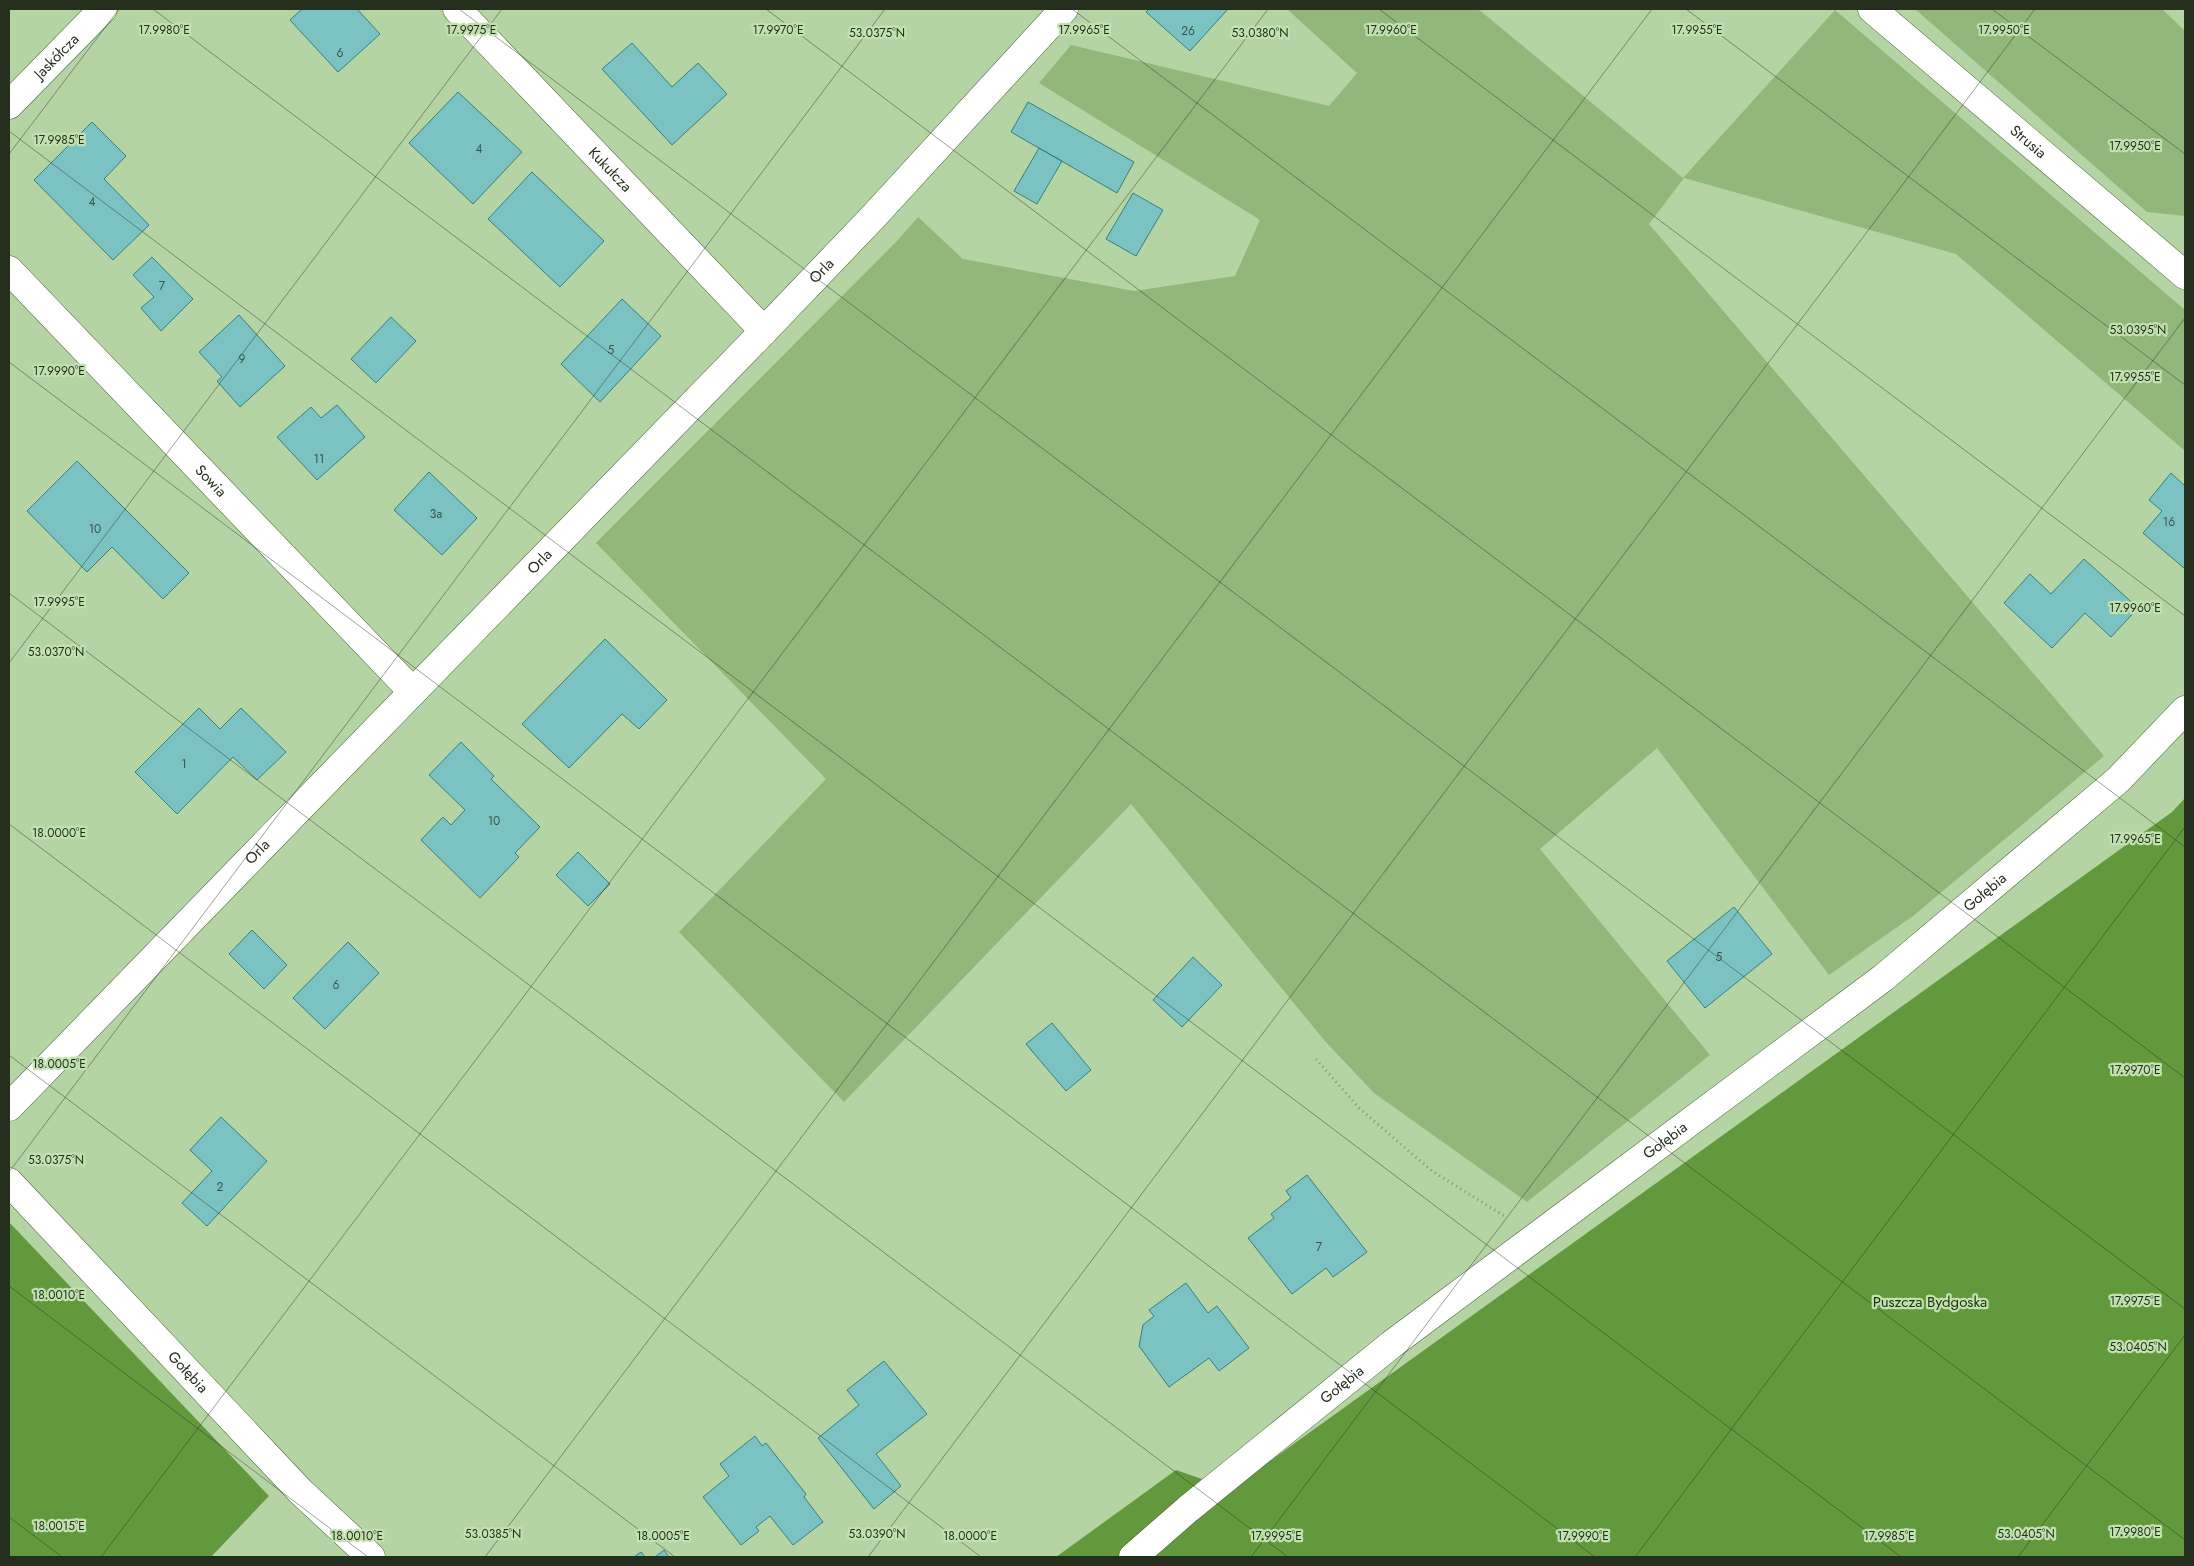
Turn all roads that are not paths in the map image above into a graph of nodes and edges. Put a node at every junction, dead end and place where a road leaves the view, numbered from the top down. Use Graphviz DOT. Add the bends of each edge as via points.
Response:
graph roads {
  1 [pos="103,9"];
  2 [pos="457,9"];
  3 [pos="1064,9"];
  4 [pos="1872,9"];
  5 [pos="9,105"];
  6 [pos="2183,267"];
  7 [pos="9,270"];
  8 [pos="764,331"];
  9 [pos="413,692"];
  10 [pos="2185,710"];
  11 [pos="9,1107"];
  12 [pos="9,1182"];
  13 [pos="371,1557"];
  14 [pos="1133,1557"];
  1 -- 5 [label="street, Jaskółcza"];
  2 -- 8 [label="street, Kukułcza"];
  3 -- 8 [label="street, Orla"];
  4 -- 6 [label="street, Strusia"];
  7 -- 9 [label="street, Sowia"];
  8 -- 9 [label="street, Orla"];
  9 -- 11 [label="street, Orla"];
  10 -- 14 [label="street, Gołębia" via="2118,780 1883,978 1392,1344"];
  12 -- 13 [label="street, Gołębia" via="300,1491"];
}
